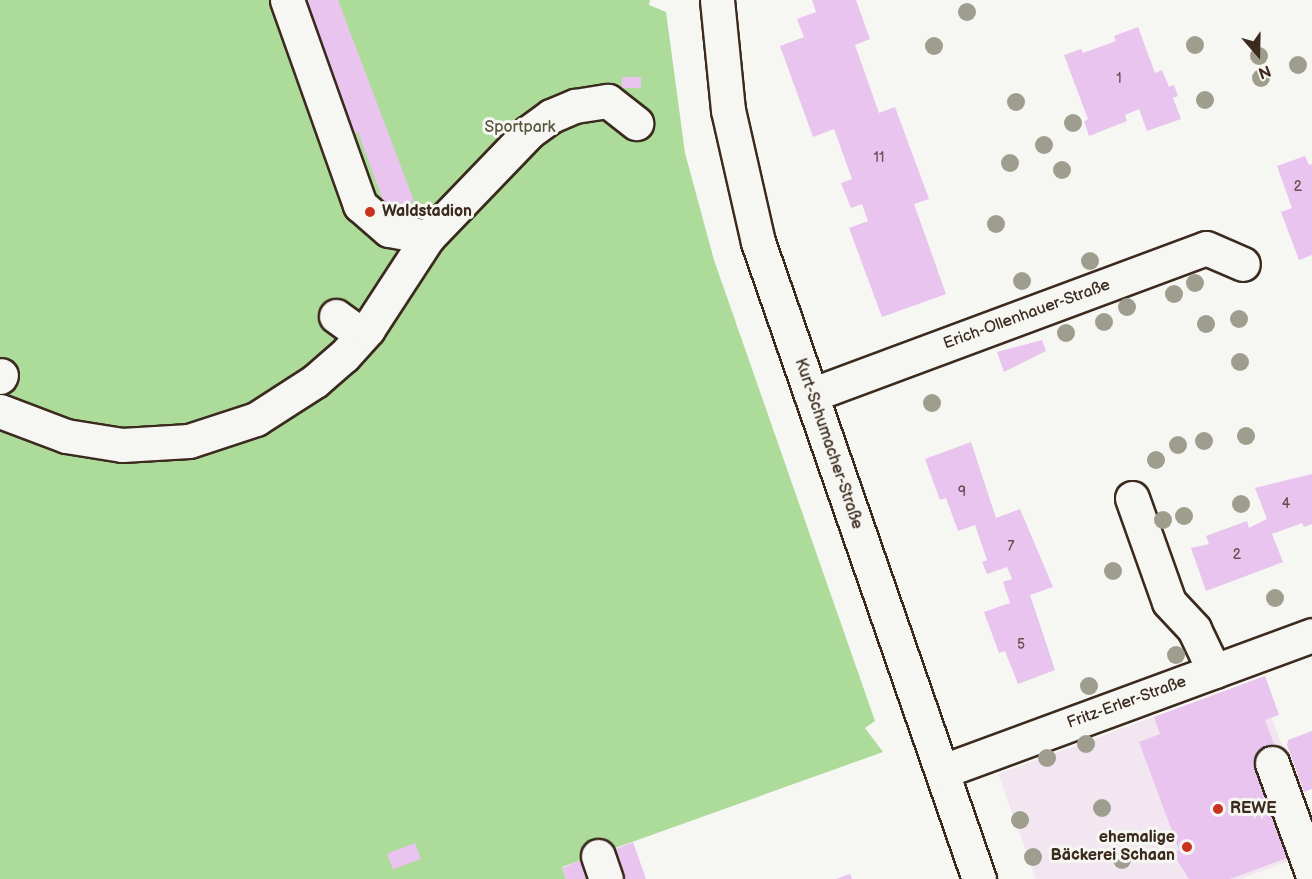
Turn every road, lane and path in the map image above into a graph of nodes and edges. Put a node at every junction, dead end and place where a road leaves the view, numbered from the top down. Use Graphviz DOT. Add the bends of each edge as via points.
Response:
graph roads {
  1 [pos="287,0"];
  2 [pos="717,0"];
  3 [pos="636,123"];
  4 [pos="428,237"];
  5 [pos="1243,264"];
  6 [pos="336,316"];
  7 [pos="362,336"];
  8 [pos="811,395"];
  9 [pos="0,411"];
  10 [pos="1132,498"];
  11 [pos="1312,635"];
  12 [pos="1214,671"];
  13 [pos="1272,763"];
  14 [pos="943,771"];
  15 [pos="1312,873"];
  16 [pos="979,879"];
  1 -- 4 [label="street" via="360,205 389,230"];
  2 -- 8 [label="street, Kurt-Schumacher-Straße" via="723,80 739,168 768,272"];
  3 -- 4 [label="street" via="608,101 575,106 551,116 529,132"];
  4 -- 7 [label="street"];
  5 -- 8 [label="street, Erich-Ollenhauer-Straße" via="1206,248"];
  6 -- 7 [label="street"];
  7 -- 9 [label="street" via="315,381 279,406 232,428 189,441 154,446 92,442"];
  8 -- 14 [label="street, Kurt-Schumacher-Straße"];
  10 -- 12 [label="street" via="1170,602 1194,629"];
  11 -- 12 [label="street, Fritz-Erler-Straße"];
  12 -- 14 [label="street, Fritz-Erler-Straße"];
  13 -- 15 [label="street"];
  14 -- 16 [label="street, Kurt-Schumacher-Straße"];
}
